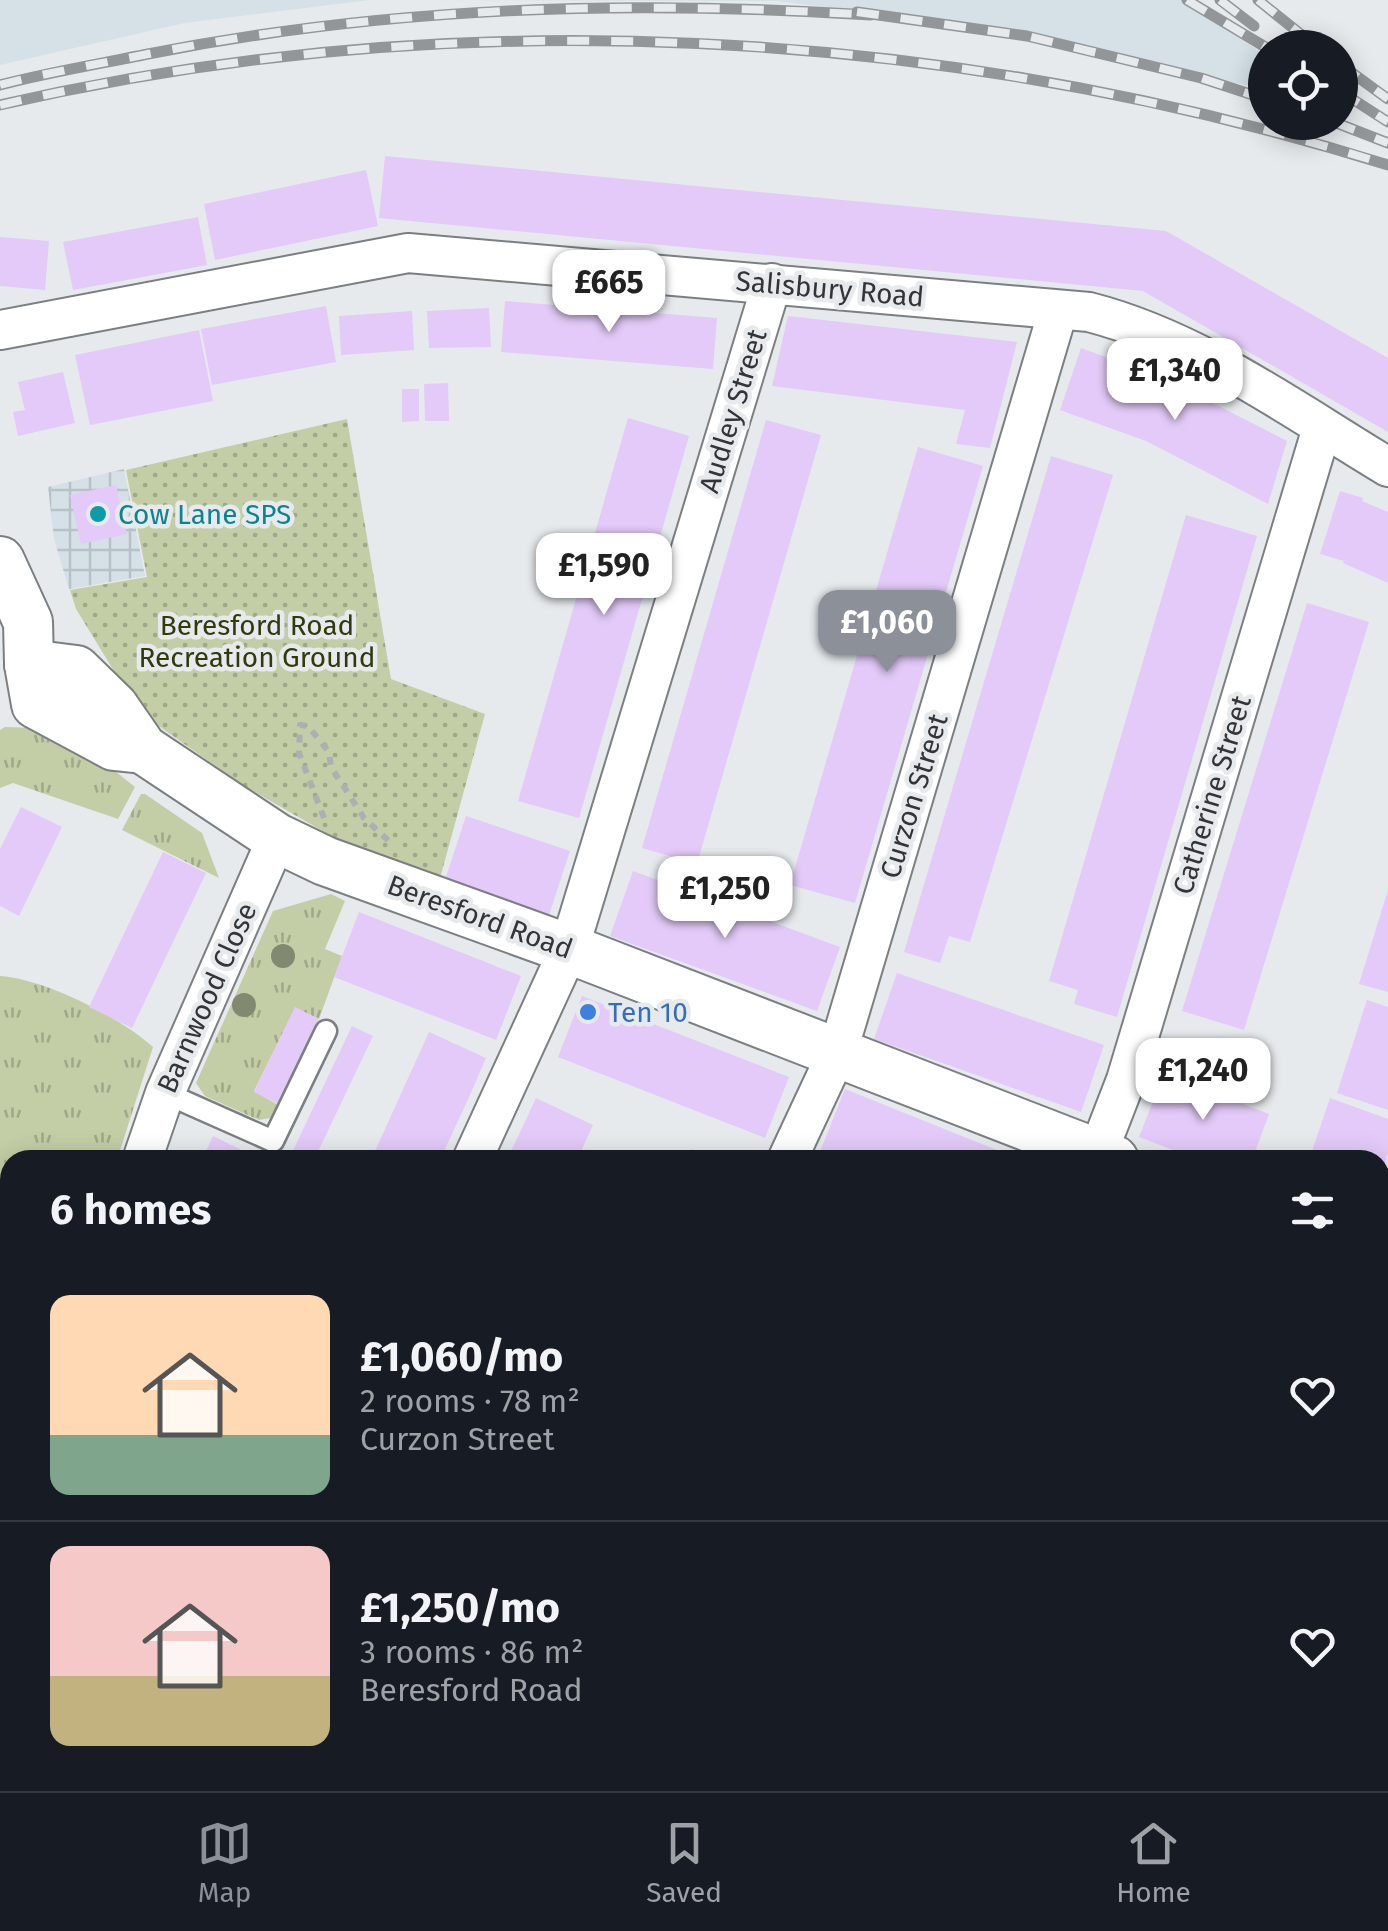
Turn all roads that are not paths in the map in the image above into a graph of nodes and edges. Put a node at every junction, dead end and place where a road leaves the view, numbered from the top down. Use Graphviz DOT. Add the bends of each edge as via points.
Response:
graph roads {
  1 [pos="772,283"];
  2 [pos="1058,310"];
  3 [pos="0,330"];
  4 [pos="1322,428"];
  5 [pos="1388,468"];
  6 [pos="0,561"];
  7 [pos="40,682"];
  8 [pos="277,838"];
  9 [pos="569,949"];
  10 [pos="326,1032"];
  11 [pos="838,1051"];
  12 [pos="164,1093"];
  13 [pos="145,1150"];
  14 [pos="477,1150"];
  15 [pos="792,1150"];
  16 [pos="1083,1150"];
  17 [pos="1105,1150"];
  1 -- 2 [label="street, Salisbury Road"];
  1 -- 3 [label="street, Salisbury Road" via="408,253"];
  1 -- 9 [label="street, Audley Street"];
  2 -- 4 [label="street, Salisbury Road" via="1137,324"];
  2 -- 11 [label="street, Curzon Street"];
  4 -- 5 [label="street, Salisbury Road"];
  4 -- 17 [label="street, Catherine Street"];
  6 -- 7 [label="street" via="28,622"];
  7 -- 8 [label="street, Beresford Road" via="36,704 114,746 142,750"];
  8 -- 9 [label="street, Beresford Road"];
  8 -- 12 [label="street, Barnwood Close"];
  9 -- 11 [label="street, Beresford Road"];
  9 -- 14 [label="street, Audley Street"];
  10 -- 12 [label="lane" via="273,1141"];
  11 -- 15 [label="street, Curzon Street"];
  11 -- 16 [label="street, Beresford Road"];
  12 -- 13 [label="street, Barnwood Close"];
}
